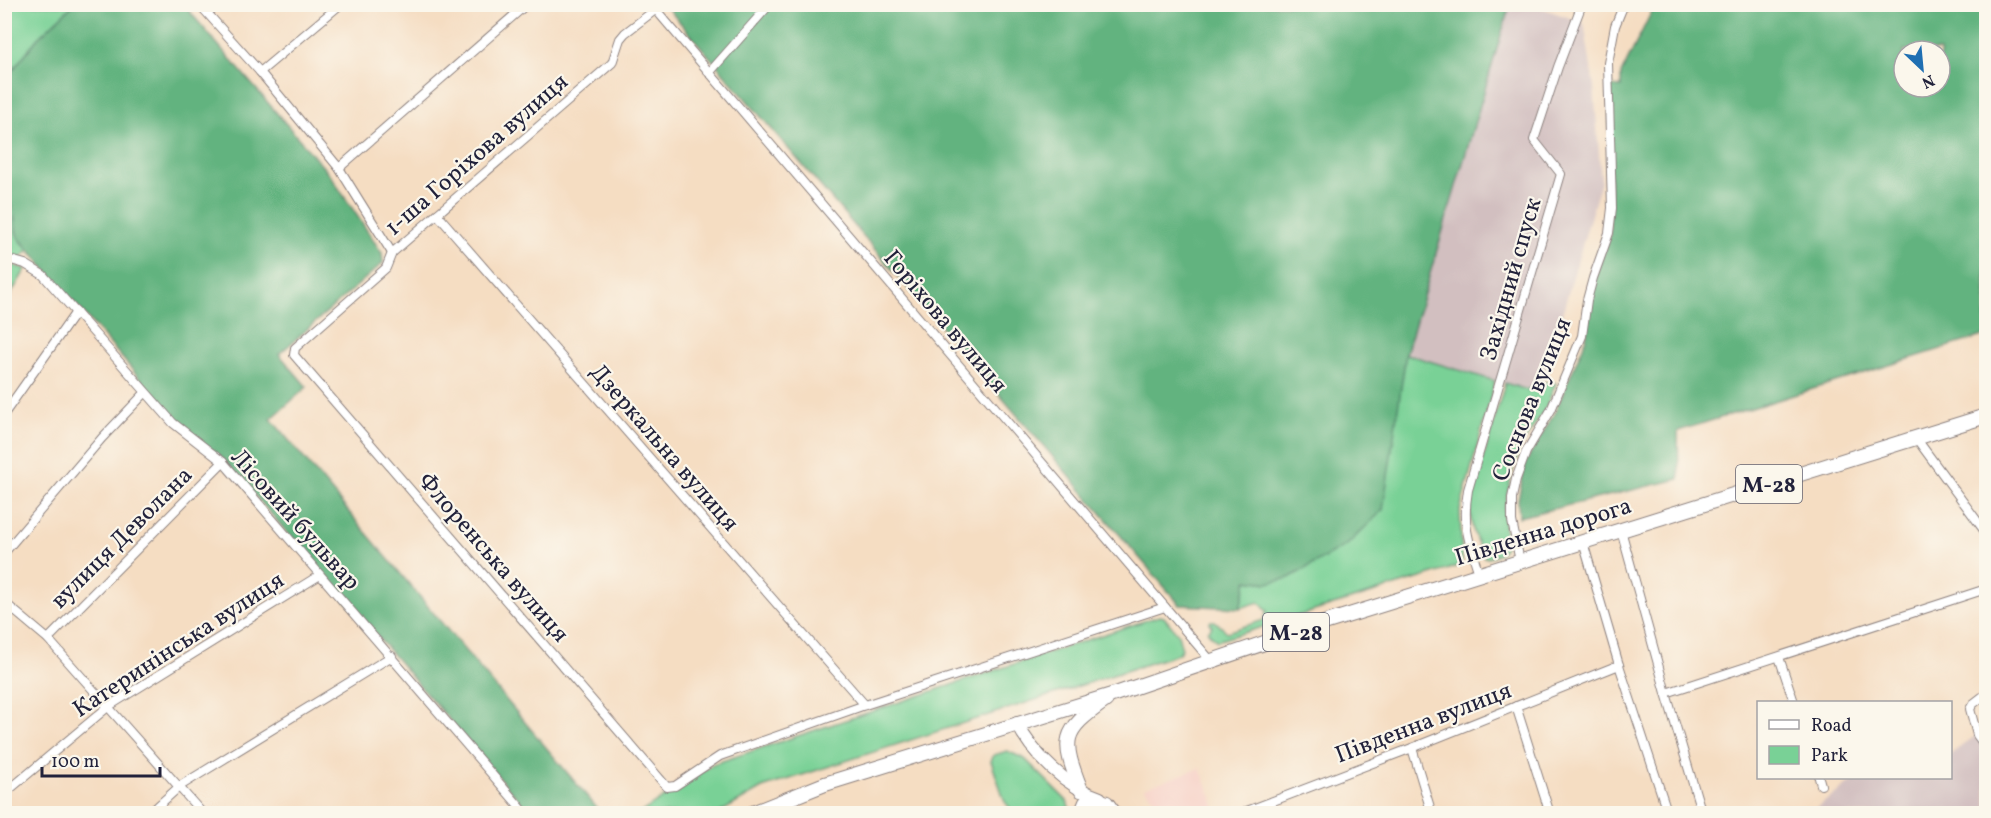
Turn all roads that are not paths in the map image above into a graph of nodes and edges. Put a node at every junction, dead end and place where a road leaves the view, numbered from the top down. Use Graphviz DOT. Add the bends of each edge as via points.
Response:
graph roads {
  1 [pos="199,4"];
  2 [pos="341,4"];
  3 [pos="527,4"];
  4 [pos="770,4"];
  5 [pos="1582,4"];
  6 [pos="1624,4"];
  7 [pos="653,7"];
  8 [pos="260,72"];
  9 [pos="709,73"];
  10 [pos="339,168"];
  11 [pos="437,214"];
  12 [pos="392,253"];
  13 [pos="4,258"];
  14 [pos="76,312"];
  15 [pos="293,351"];
  16 [pos="145,393"];
  17 [pos="4,414"];
  18 [pos="1986,416"];
  19 [pos="1916,438"];
  20 [pos="223,462"];
  21 [pos="1621,530"];
  22 [pos="1986,533"];
  23 [pos="1583,542"];
  24 [pos="4,553"];
  25 [pos="1520,562"];
  26 [pos="1479,574"];
  27 [pos="320,575"];
  28 [pos="1986,589"];
  29 [pos="4,602"];
  30 [pos="1165,607"];
  31 [pos="48,639"];
  32 [pos="392,656"];
  33 [pos="1779,657"];
  34 [pos="1212,662"];
  35 [pos="1619,665"];
  36 [pos="1666,693"];
  37 [pos="1115,694"];
  38 [pos="1986,694"];
  39 [pos="1794,701"];
  40 [pos="865,705"];
  41 [pos="109,706"];
  42 [pos="1516,706"];
  43 [pos="1017,723"];
  44 [pos="1986,747"];
  45 [pos="1412,748"];
  46 [pos="1062,776"];
  47 [pos="180,786"];
  48 [pos="1081,790"];
  49 [pos="4,794"];
  50 [pos="1100,798"];
  51 [pos="1114,812"];
  52 [pos="149,813"];
  53 [pos="203,813"];
  54 [pos="526,813"];
  55 [pos="750,813"];
  56 [pos="1080,813"];
  57 [pos="1239,813"];
  58 [pos="1432,813"];
  59 [pos="1550,813"];
  60 [pos="1668,813"];
  61 [pos="1702,813"];
  1 -- 8 [label="street"];
  2 -- 8 [label="street"];
  3 -- 10 [label="street"];
  4 -- 9 [label="street"];
  5 -- 26 [label="street, Західний спуск" via="1534,140 1561,174 1464,512"];
  6 -- 25 [label="street, Соснова вулиця" via="1608,63 1610,233 1587,300 1582,336 1516,479 1512,521"];
  7 -- 9 [label="street, Горіхова вулиця"];
  7 -- 11 [label="street, 1-ша Горіхова вулиця" via="620,39 612,63"];
  8 -- 10 [label="street"];
  9 -- 30 [label="street, Горіхова вулиця"];
  10 -- 12 [label="street"];
  11 -- 12 [label="street, 1-ша Горіхова вулиця"];
  11 -- 40 [label="street, Дзеркальна вулиця"];
  12 -- 15 [label="street, 1-ша Горіхова вулиця" via="386,268"];
  13 -- 14 [label="street, Лісовий бульвар" via="43,275"];
  14 -- 16 [label="street, Лісовий бульвар"];
  14 -- 17 [label="street"];
  15 -- 40 [label="street, Флоренська вулиця" via="667,787 675,786 720,756"];
  16 -- 20 [label="street, Лісовий бульвар" via="173,423"];
  16 -- 24 [label="street"];
  18 -- 19 [label="highway, Південна дорога / М-28"];
  19 -- 21 [label="highway, Південна дорога / М-28"];
  19 -- 22 [label="street"];
  20 -- 27 [label="street, Лісовий бульвар"];
  20 -- 31 [label="street, вулиця Деволана"];
  21 -- 23 [label="highway, Південна дорога / М-28"];
  21 -- 36 [label="street"];
  23 -- 25 [label="highway, Південна дорога / М-28"];
  23 -- 35 [label="street"];
  25 -- 26 [label="highway, Південна дорога / М-28"];
  26 -- 34 [label="highway, Південна дорога / М-28"];
  27 -- 32 [label="street, Лісовий бульвар"];
  27 -- 41 [label="street, Катеринінська вулиця"];
  28 -- 33 [label="street"];
  29 -- 31 [label="street"];
  30 -- 34 [label="street, Горіхова вулиця"];
  30 -- 40 [label="street"];
  31 -- 41 [label="street"];
  32 -- 47 [label="street"];
  32 -- 54 [label="street, Лісовий бульвар"];
  33 -- 36 [label="street"];
  33 -- 39 [label="street"];
  34 -- 37 [label="highway, Південна дорога / М-28"];
  35 -- 42 [label="street, Південна вулиця"];
  35 -- 60 [label="street"];
  36 -- 61 [label="street"];
  37 -- 43 [label="highway, М-28"];
  37 -- 48 [label="highway" via="1079,720 1069,738 1069,760"];
  38 -- 44 [label="street" via="1970,709 1977,735"];
  41 -- 47 [label="street"];
  41 -- 49 [label="street, Катеринінська вулиця"];
  42 -- 45 [label="street, Південна вулиця"];
  42 -- 59 [label="street"];
  43 -- 46 [label="main road" via="1032,747"];
  43 -- 55 [label="highway, М-28" via="825,784"];
  45 -- 57 [label="street, Південна вулиця"];
  45 -- 58 [label="street"];
  46 -- 48 [label="main road"];
  46 -- 56 [label="main road"];
  47 -- 52 [label="street"];
  47 -- 53 [label="street"];
  48 -- 50 [label="main road"];
  50 -- 51 [label="main road"];
  50 -- 56 [label="main road" via="1085,802"];
}
